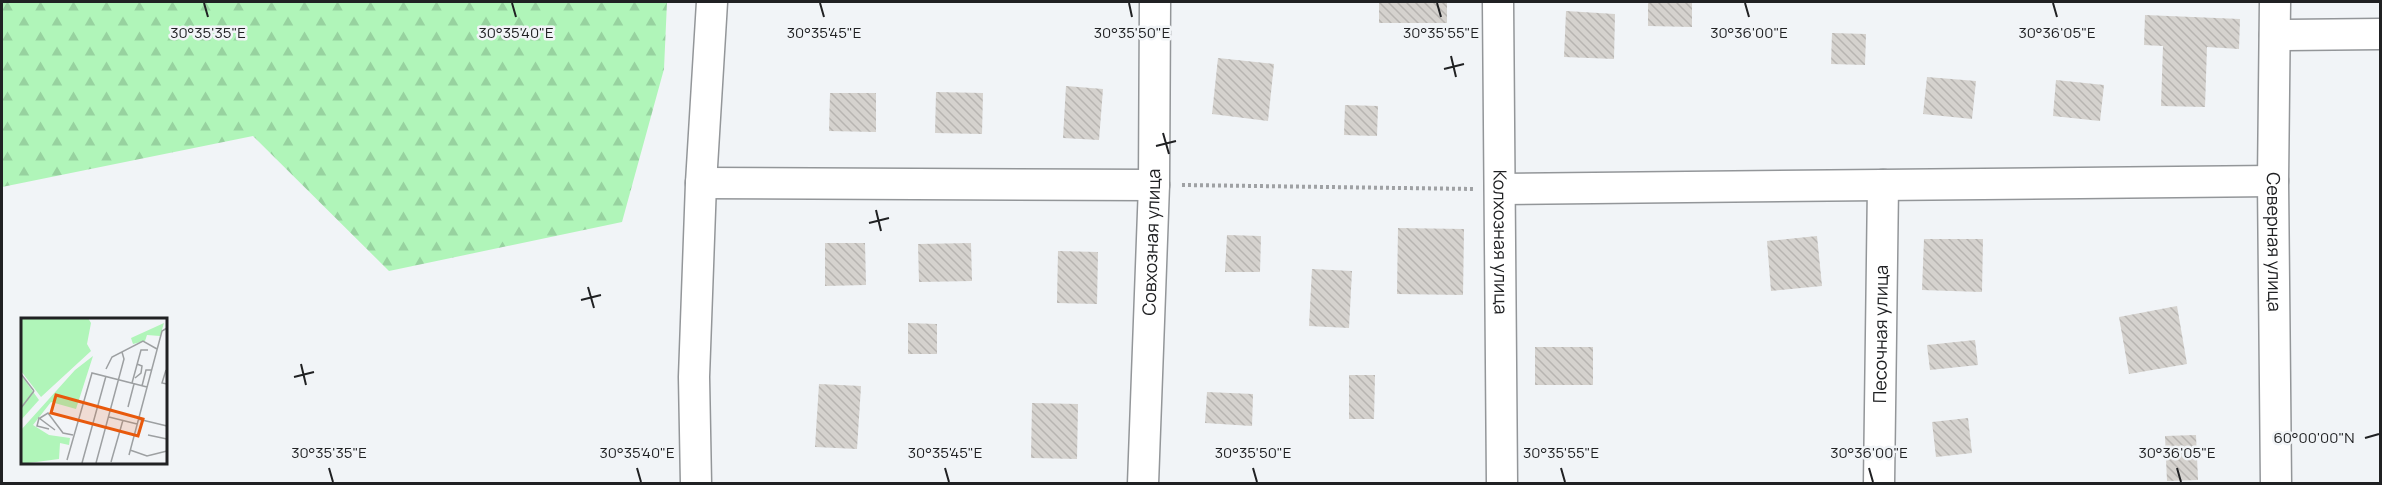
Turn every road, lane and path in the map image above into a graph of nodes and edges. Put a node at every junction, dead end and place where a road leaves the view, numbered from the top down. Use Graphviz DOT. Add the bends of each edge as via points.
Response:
graph roads {
  1 [pos="712,2"];
  2 [pos="1155,2"];
  3 [pos="1498,2"];
  4 [pos="2275,2"];
  5 [pos="2380,34"];
  6 [pos="2275,35"];
  7 [pos="2273,181"];
  8 [pos="701,183"];
  9 [pos="1154,185"];
  10 [pos="1883,185"];
  11 [pos="1500,189"];
  12 [pos="696,483"];
  13 [pos="1143,483"];
  14 [pos="1502,483"];
  15 [pos="1879,483"];
  16 [pos="2276,483"];
  1 -- 8 [label="street"];
  2 -- 9 [label="street, Совхозная улица"];
  3 -- 11 [label="street, Колхозная улица"];
  4 -- 6 [label="street, Северная улица"];
  5 -- 6 [label="street"];
  6 -- 7 [label="street, Северная улица"];
  7 -- 10 [label="street"];
  7 -- 16 [label="street, Северная улица"];
  8 -- 9 [label="street"];
  8 -- 12 [label="street" via="694,377"];
  9 -- 11 [label="path"];
  9 -- 13 [label="street, Совхозная улица"];
  10 -- 11 [label="street"];
  10 -- 15 [label="street, Песочная улица"];
  11 -- 14 [label="street, Колхозная улица"];
}
